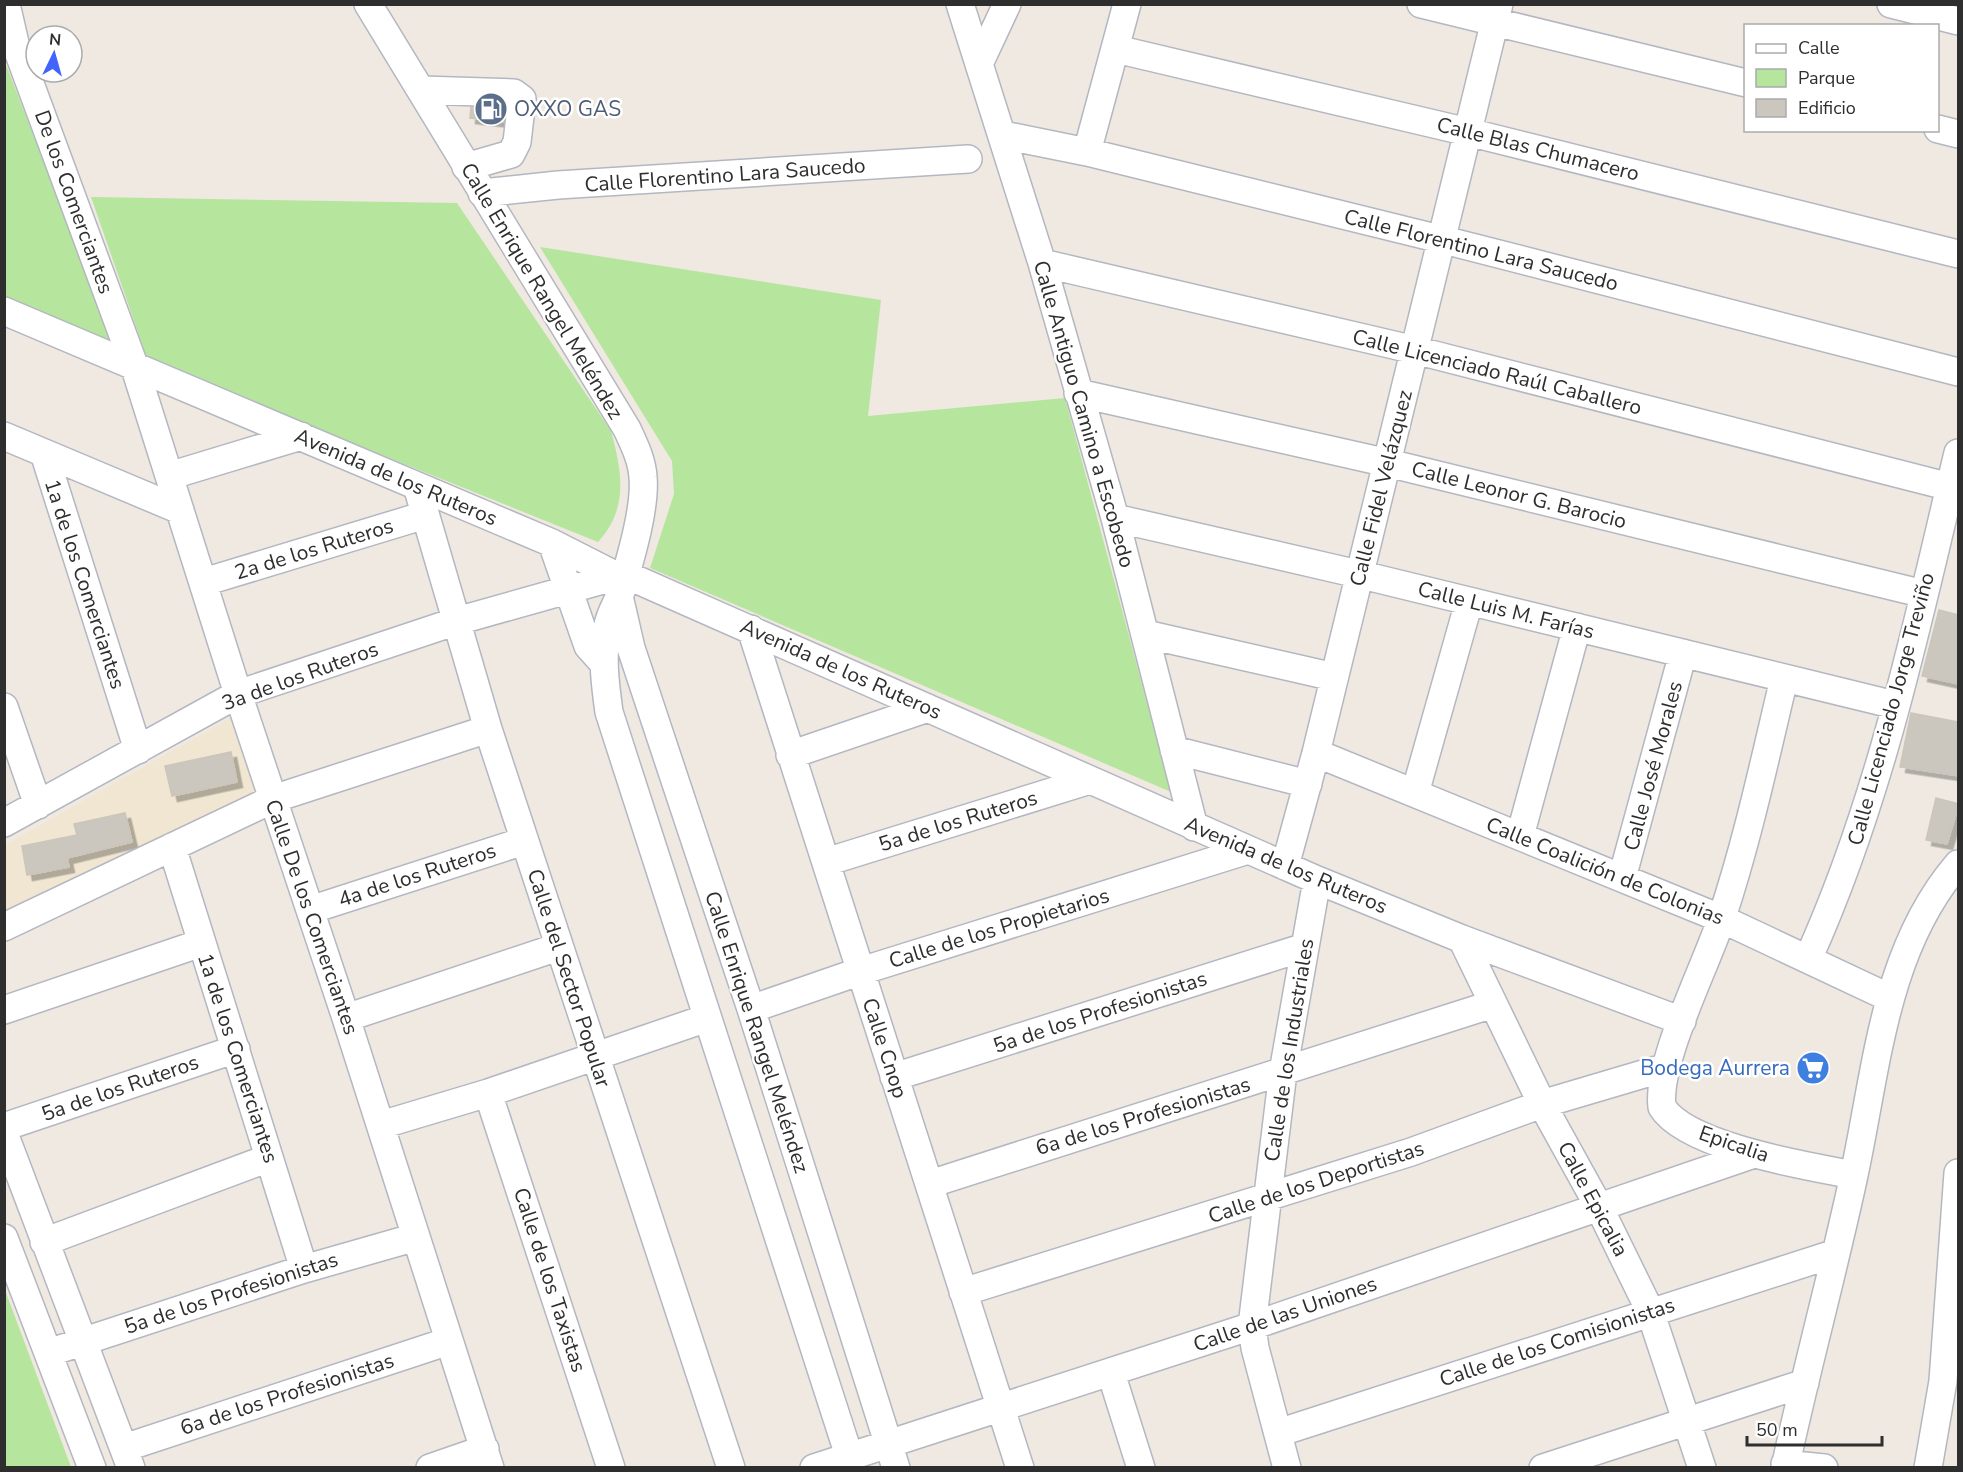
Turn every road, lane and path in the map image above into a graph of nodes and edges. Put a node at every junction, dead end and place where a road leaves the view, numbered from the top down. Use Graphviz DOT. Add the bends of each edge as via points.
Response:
graph roads {
  1 [pos="6,4"];
  2 [pos="368,4"];
  3 [pos="960,4"];
  4 [pos="1007,4"];
  5 [pos="1127,4"];
  6 [pos="1421,4"];
  7 [pos="1892,4"];
  8 [pos="1497,14"];
  9 [pos="1959,21"];
  10 [pos="1116,49"];
  11 [pos="979,64"];
  12 [pos="1744,82"];
  13 [pos="421,90"];
  14 [pos="1939,129"];
  15 [pos="1468,132"];
  16 [pos="1959,134"];
  17 [pos="1003,135"];
  18 [pos="1087,152"];
  19 [pos="968,159"];
  20 [pos="466,167"];
  21 [pos="482,193"];
  22 [pos="1444,240"];
  23 [pos="1959,254"];
  24 [pos="1042,262"];
  25 [pos="4,311"];
  26 [pos="1415,350"];
  27 [pos="134,365"];
  28 [pos="1959,372"];
  29 [pos="1078,393"];
  30 [pos="4,436"];
  31 [pos="300,436"];
  32 [pos="44,453"];
  33 [pos="1959,453"];
  34 [pos="1388,464"];
  35 [pos="169,476"];
  36 [pos="417,486"];
  37 [pos="1955,488"];
  38 [pos="180,510"];
  39 [pos="425,515"];
  40 [pos="1115,518"];
  41 [pos="552,543"];
  42 [pos="1358,574"];
  43 [pos="204,582"];
  44 [pos="619,582"];
  45 [pos="567,589"];
  46 [pos="1924,594"];
  47 [pos="1469,602"];
  48 [pos="457,621"];
  49 [pos="1577,627"];
  50 [pos="751,629"];
  51 [pos="1145,634"];
  52 [pos="1683,653"];
  53 [pos="604,664"];
  54 [pos="1334,676"];
  55 [pos="1784,678"];
  56 [pos="643,686"];
  57 [pos="238,694"];
  58 [pos="607,695"];
  59 [pos="1895,705"];
  60 [pos="4,707"];
  61 [pos="928,708"];
  62 [pos="488,729"];
  63 [pos="138,750"];
  64 [pos="1174,750"];
  65 [pos="1316,753"];
  66 [pos="790,755"];
  67 [pos="1090,780"];
  68 [pos="1308,784"];
  69 [pos="1415,793"];
  70 [pos="273,799"];
  71 [pos="38,805"];
  72 [pos="4,823"];
  73 [pos="1194,827"];
  74 [pos="1520,836"];
  75 [pos="524,841"];
  76 [pos="172,847"];
  77 [pos="1248,850"];
  78 [pos="826,862"];
  79 [pos="1959,864"];
  80 [pos="1285,866"];
  81 [pos="1622,878"];
  82 [pos="1317,880"];
  83 [pos="310,910"];
  84 [pos="1722,919"];
  85 [pos="4,927"];
  86 [pos="1462,939"];
  87 [pos="201,942"];
  88 [pos="558,947"];
  89 [pos="1305,947"];
  90 [pos="1808,959"];
  91 [pos="861,971"];
  92 [pos="1890,998"];
  93 [pos="1493,1004"];
  94 [pos="751,1009"];
  95 [pos="4,1010"];
  96 [pos="346,1018"];
  97 [pos="707,1018"];
  98 [pos="1682,1021"];
  99 [pos="236,1049"];
  100 [pos="595,1056"];
  101 [pos="1667,1067"];
  102 [pos="1283,1072"];
  103 [pos="894,1077"];
  104 [pos="488,1093"];
  105 [pos="1542,1104"];
  106 [pos="381,1125"];
  107 [pos="4,1127"];
  108 [pos="4,1133"];
  109 [pos="1754,1154"];
  110 [pos="269,1158"];
  111 [pos="1959,1173"];
  112 [pos="1854,1175"];
  113 [pos="930,1184"];
  114 [pos="1267,1197"];
  115 [pos="1599,1207"];
  116 [pos="416,1237"];
  117 [pos="4,1238"];
  118 [pos="44,1242"];
  119 [pos="1836,1253"];
  120 [pos="304,1269"];
  121 [pos="963,1292"];
  122 [pos="1953,1303"];
  123 [pos="1650,1311"];
  124 [pos="1252,1326"];
  125 [pos="83,1340"];
  126 [pos="449,1341"];
  127 [pos="48,1353"];
  128 [pos="1111,1372"];
  129 [pos="1805,1383"];
  130 [pos="1000,1408"];
  131 [pos="1688,1421"];
  132 [pos="1278,1433"];
  133 [pos="892,1455"];
  134 [pos="128,1458"];
  135 [pos="488,1458"];
  136 [pos="851,1462"];
  137 [pos="1785,1466"];
  138 [pos="92,1467"];
  139 [pos="430,1467"];
  140 [pos="611,1467"];
  141 [pos="731,1467"];
  142 [pos="814,1467"];
  143 [pos="1020,1467"];
  144 [pos="1141,1467"];
  145 [pos="1287,1467"];
  146 [pos="1543,1467"];
  147 [pos="1702,1467"];
  148 [pos="1824,1467"];
  149 [pos="1928,1467"];
  1 -- 27 [label="street, De los Comerciantes" via="15,43"];
  2 -- 13 [label="street, Calle Enrique Rangel Meléndez"];
  3 -- 11 [label="street, Calle Antiguo Camino a Escobedo"];
  4 -- 11 [label="street"];
  5 -- 10 [label="street"];
  6 -- 8 [label="street"];
  7 -- 9 [label="street"];
  8 -- 12 [label="street"];
  8 -- 15 [label="street, Calle Fidel Velázquez"];
  10 -- 15 [label="street, Calle Blas Chumacero"];
  10 -- 18 [label="street"];
  11 -- 17 [label="street, Calle Antiguo Camino a Escobedo"];
  13 -- 20 [label="street, Calle Enrique Rangel Meléndez"];
  13 -- 20 [label="street" via="514,93 522,99 517,142 511,154"];
  14 -- 16 [label="street"];
  15 -- 22 [label="street, Calle Fidel Velázquez"];
  15 -- 23 [label="street, Calle Blas Chumacero"];
  17 -- 18 [label="street, Calle Florentino Lara Saucedo"];
  17 -- 24 [label="street, Calle Antiguo Camino a Escobedo"];
  18 -- 22 [label="street, Calle Florentino Lara Saucedo"];
  19 -- 21 [label="street, Calle Florentino Lara Saucedo"];
  20 -- 21 [label="street, Calle Enrique Rangel Meléndez"];
  21 -- 44 [label="street, Calle Enrique Rangel Meléndez" via="627,429 638,455 643,495"];
  22 -- 26 [label="street, Calle Fidel Velázquez"];
  22 -- 28 [label="street, Calle Florentino Lara Saucedo"];
  24 -- 26 [label="street, Calle Licenciado Raúl Caballero"];
  24 -- 29 [label="street, Calle Antiguo Camino a Escobedo"];
  25 -- 27 [label="street, Avenida de los Ruteros"];
  26 -- 34 [label="street, Calle Fidel Velázquez"];
  26 -- 37 [label="street, Calle Licenciado Raúl Caballero"];
  27 -- 31 [label="street, Avenida de los Ruteros"];
  27 -- 35 [label="street, Calle De los Comerciantes"];
  29 -- 34 [label="street, Calle Leonor G. Barocio"];
  29 -- 40 [label="street, Calle Antiguo Camino a Escobedo"];
  30 -- 32 [label="street"];
  31 -- 35 [label="street"];
  31 -- 36 [label="street, Avenida de los Ruteros"];
  32 -- 38 [label="street"];
  32 -- 63 [label="street, 1a de los Comerciantes"];
  33 -- 37 [label="street, Calle Licenciado Jorge Treviño"];
  34 -- 42 [label="street, Calle Fidel Velázquez"];
  34 -- 46 [label="street, Calle Leonor G. Barocio"];
  35 -- 38 [label="street, Calle De los Comerciantes"];
  36 -- 39 [label="street, Calle del Sector Popular"];
  36 -- 41 [label="street, Avenida de los Ruteros"];
  37 -- 46 [label="street, Calle Licenciado Jorge Treviño"];
  38 -- 43 [label="street, Calle De los Comerciantes"];
  39 -- 43 [label="street, 2a de los Ruteros"];
  39 -- 48 [label="street, Calle del Sector Popular"];
  40 -- 42 [label="street, Calle Luis M. Farías"];
  40 -- 51 [label="street, Calle Antiguo Camino a Escobedo"];
  41 -- 44 [label="street, Avenida de los Ruteros"];
  41 -- 45 [label="street"];
  42 -- 47 [label="street, Calle Luis M. Farías"];
  42 -- 54 [label="street, Calle Fidel Velázquez"];
  43 -- 57 [label="street, Calle De los Comerciantes"];
  44 -- 45 [label="street, 3a de los Ruteros"];
  44 -- 50 [label="street, Avenida de los Ruteros"];
  44 -- 53 [label="street, Calle Enrique Rangel Meléndez" via="608,623"];
  44 -- 56 [label="street, Calle Enrique Rangel Meléndez"];
  45 -- 48 [label="street, 3a de los Ruteros"];
  45 -- 53 [label="street" via="588,646"];
  46 -- 59 [label="street, Calle Licenciado Jorge Treviño"];
  47 -- 49 [label="street, Calle Luis M. Farías"];
  47 -- 69 [label="street"];
  48 -- 57 [label="street, 3a de los Ruteros"];
  48 -- 62 [label="street, Calle del Sector Popular"];
  49 -- 52 [label="street, Calle Luis M. Farías"];
  49 -- 74 [label="street"];
  50 -- 61 [label="street, Avenida de los Ruteros"];
  50 -- 66 [label="street, Calle Cnop"];
  51 -- 54 [label="street"];
  51 -- 64 [label="street, Calle Antiguo Camino a Escobedo"];
  52 -- 55 [label="street, Calle Luis M. Farías"];
  52 -- 81 [label="street, Calle José Morales"];
  53 -- 58 [label="street, Calle Enrique Rangel Meléndez"];
  54 -- 65 [label="street, Calle Fidel Velázquez"];
  55 -- 59 [label="street, Calle Luis M. Farías"];
  55 -- 84 [label="street, Epicalia"];
  56 -- 58 [label="street" via="623,682 613,686"];
  56 -- 94 [label="street, Calle Enrique Rangel Meléndez"];
  57 -- 63 [label="street, 3a de los Ruteros"];
  57 -- 70 [label="street, Calle De los Comerciantes"];
  58 -- 97 [label="street, Calle Enrique Rangel Meléndez" via="615,732"];
  59 -- 90 [label="street, Calle Licenciado Jorge Treviño" via="1859,833 1833,906"];
  60 -- 71 [label="street"];
  61 -- 66 [label="street"];
  61 -- 67 [label="street, Avenida de los Ruteros"];
  62 -- 70 [label="street"];
  62 -- 75 [label="street, Calle del Sector Popular"];
  63 -- 71 [label="street, 3a de los Ruteros"];
  64 -- 68 [label="street"];
  64 -- 73 [label="street, Calle Antiguo Camino a Escobedo"];
  65 -- 68 [label="street, Calle Fidel Velázquez"];
  65 -- 69 [label="street, Calle Coalición de Colonias"];
  66 -- 78 [label="street, Calle Cnop"];
  67 -- 73 [label="street, Avenida de los Ruteros"];
  67 -- 78 [label="street, 5a de los Ruteros"];
  68 -- 80 [label="street, Calle Fidel Velázquez"];
  69 -- 74 [label="street, Calle Coalición de Colonias"];
  70 -- 76 [label="street"];
  70 -- 83 [label="street, Calle De los Comerciantes"];
  71 -- 72 [label="street, 3a de los Ruteros"];
  73 -- 77 [label="street, Avenida de los Ruteros"];
  74 -- 81 [label="street, Calle Coalición de Colonias"];
  75 -- 83 [label="street, 4a de los Ruteros"];
  75 -- 88 [label="street, Calle del Sector Popular"];
  76 -- 85 [label="street"];
  76 -- 87 [label="street, 1a de los Comerciantes"];
  77 -- 80 [label="street, Avenida de los Ruteros"];
  77 -- 91 [label="street, Calle de los Propietarios"];
  78 -- 91 [label="street, Calle Cnop"];
  79 -- 92 [label="street" via="1926,909 1907,944"];
  80 -- 82 [label="street, Avenida de los Ruteros"];
  81 -- 84 [label="street, Calle Coalición de Colonias"];
  82 -- 86 [label="street, Avenida de los Ruteros"];
  82 -- 89 [label="street, Calle de los Industriales"];
  83 -- 96 [label="street, Calle De los Comerciantes"];
  84 -- 90 [label="street, Calle Coalición de Colonias"];
  84 -- 98 [label="street, Epicalia"];
  86 -- 93 [label="street, Calle Epicalia"];
  86 -- 98 [label="street, Avenida de los Ruteros"];
  87 -- 95 [label="street"];
  87 -- 99 [label="street, 1a de los Comerciantes"];
  88 -- 96 [label="street"];
  88 -- 100 [label="street, Calle del Sector Popular"];
  89 -- 102 [label="street, Calle de los Industriales"];
  89 -- 103 [label="street, 5a de los Profesionistas"];
  90 -- 92 [label="street, Calle Coalición de Colonias"];
  91 -- 94 [label="street, Calle de los Propietarios"];
  91 -- 103 [label="street, Calle Cnop"];
  92 -- 112 [label="street"];
  93 -- 102 [label="street, 6a de los Profesionistas"];
  93 -- 105 [label="street, Calle Epicalia"];
  94 -- 133 [label="street, Calle Enrique Rangel Meléndez"];
  96 -- 106 [label="street, Calle De los Comerciantes"];
  97 -- 100 [label="street"];
  97 -- 136 [label="street, Calle Enrique Rangel Meléndez"];
  98 -- 101 [label="street, Epicalia"];
  99 -- 107 [label="street, 5a de los Ruteros"];
  99 -- 110 [label="street, 1a de los Comerciantes"];
  100 -- 104 [label="street"];
  100 -- 141 [label="street, Calle del Sector Popular"];
  101 -- 105 [label="street, Calle de los Deportistas"];
  101 -- 109 [label="street, Epicalia" via="1661,1100 1666,1114 1704,1135"];
  102 -- 113 [label="street, 6a de los Profesionistas"];
  102 -- 114 [label="street, Calle de los Industriales"];
  103 -- 113 [label="street, Calle Cnop"];
  104 -- 106 [label="street"];
  104 -- 140 [label="street, Calle de los Taxistas"];
  105 -- 114 [label="street, Calle de los Deportistas" via="1411,1152"];
  105 -- 115 [label="street, Calle Epicalia"];
  106 -- 116 [label="street, Calle De los Comerciantes"];
  108 -- 118 [label="street"];
  109 -- 112 [label="street, Epicalia"];
  109 -- 115 [label="street, Calle de las Uniones"];
  110 -- 118 [label="street"];
  110 -- 120 [label="street, 1a de los Comerciantes"];
  111 -- 122 [label="street"];
  112 -- 119 [label="street"];
  113 -- 121 [label="street, Calle Cnop"];
  114 -- 121 [label="street, Calle de los Deportistas"];
  114 -- 124 [label="street, Calle de los Industriales"];
  115 -- 123 [label="street, Calle Epicalia"];
  115 -- 124 [label="street, Calle de las Uniones"];
  116 -- 120 [label="street, 5a de los Profesionistas"];
  116 -- 126 [label="street, Calle De los Comerciantes"];
  117 -- 127 [label="street"];
  118 -- 125 [label="street"];
  119 -- 123 [label="street, Calle de los Comisionistas"];
  119 -- 129 [label="street"];
  120 -- 125 [label="street, 5a de los Profesionistas"];
  121 -- 130 [label="street, Calle Cnop"];
  122 -- 149 [label="street"];
  123 -- 131 [label="street, Calle Epicalia"];
  123 -- 132 [label="street, Calle de los Comisionistas"];
  124 -- 128 [label="street, Calle de las Uniones"];
  124 -- 132 [label="street, Calle de los Industriales"];
  125 -- 127 [label="street, 5a de los Profesionistas"];
  125 -- 134 [label="street"];
  126 -- 134 [label="street, 6a de los Profesionistas"];
  126 -- 135 [label="street, Calle De los Comerciantes"];
  127 -- 138 [label="street"];
  128 -- 130 [label="street, Calle de las Uniones"];
  128 -- 144 [label="street"];
  129 -- 131 [label="street"];
  129 -- 137 [label="street"];
  130 -- 133 [label="street, Calle de las Uniones"];
  130 -- 143 [label="street, Calle Cnop"];
  131 -- 146 [label="street"];
  131 -- 147 [label="street, Calle Epicalia"];
  132 -- 145 [label="street, Calle de los Industriales"];
  133 -- 136 [label="street, Calle de las Uniones"];
  135 -- 139 [label="street"];
  136 -- 142 [label="street, Calle de las Uniones"];
  137 -- 148 [label="street"];
}
